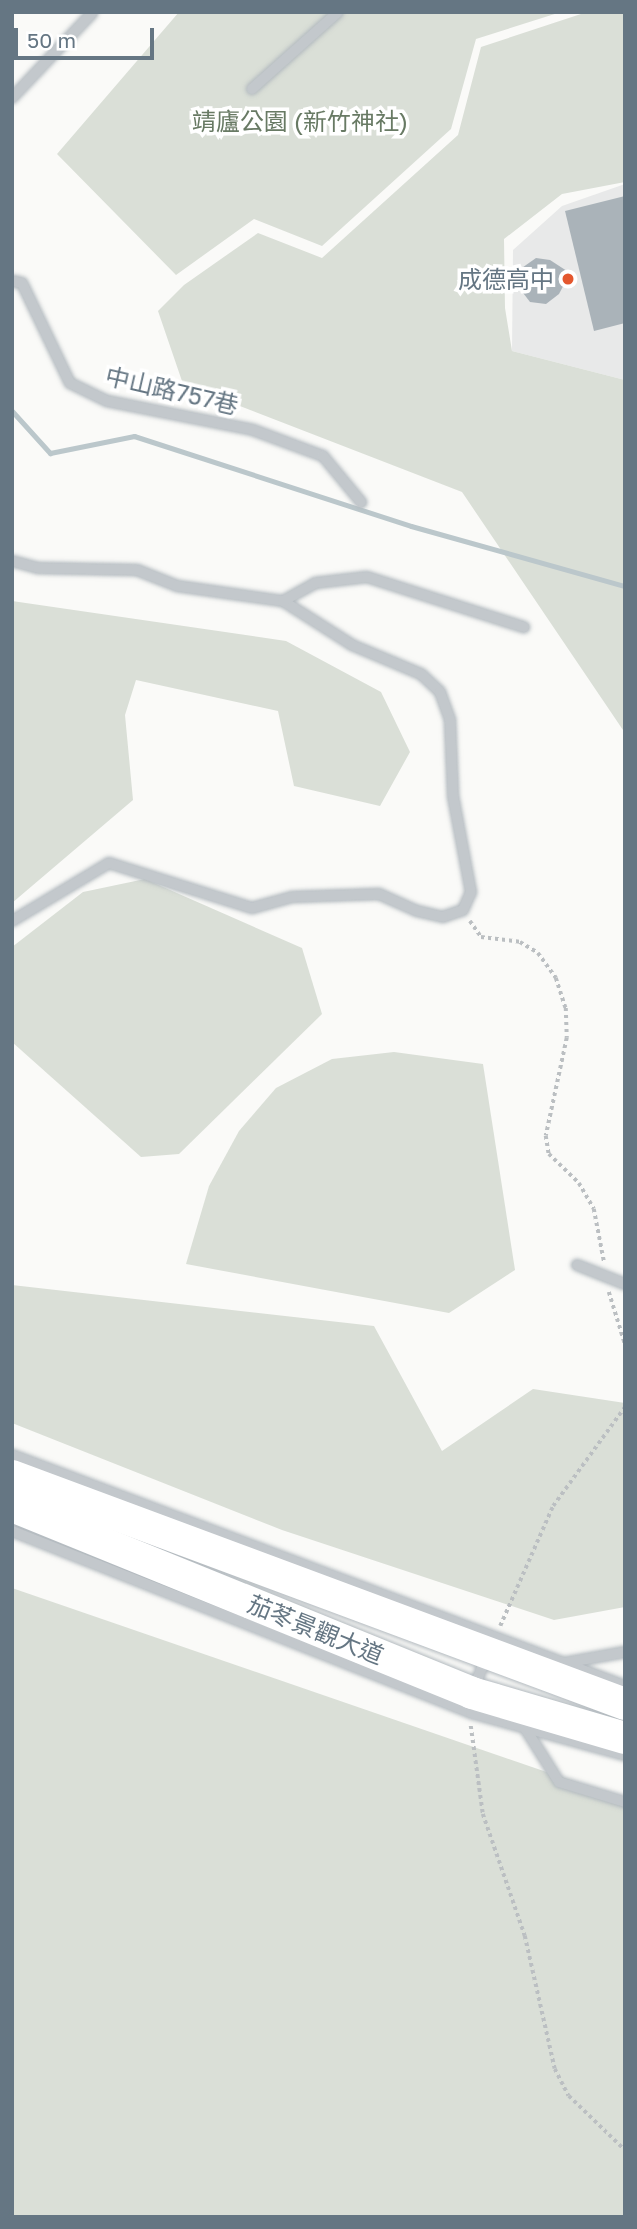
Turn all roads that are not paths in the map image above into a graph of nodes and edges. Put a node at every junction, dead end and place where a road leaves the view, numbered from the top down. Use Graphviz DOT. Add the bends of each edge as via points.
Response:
graph roads {
  1 [pos="338,12"];
  2 [pos="92,13"];
  3 [pos="252,89"];
  4 [pos="12,98"];
  5 [pos="12,281"];
  6 [pos="361,502"];
  7 [pos="12,561"];
  8 [pos="283,601"];
  9 [pos="524,627"];
  10 [pos="12,921"];
  11 [pos="577,1265"];
  12 [pos="625,1284"];
  13 [pos="12,1455"];
  14 [pos="12,1476"];
  15 [pos="12,1506"];
  16 [pos="12,1531"];
  17 [pos="491,1647"];
  18 [pos="625,1652"];
  19 [pos="564,1663"];
  20 [pos="625,1686"];
  21 [pos="472,1703"];
  22 [pos="625,1704"];
  23 [pos="525,1728"];
  24 [pos="625,1738"];
  25 [pos="625,1755"];
  26 [pos="625,1802"];
  1 -- 3 [label="lane"];
  2 -- 4 [label="lane"];
  5 -- 6 [label="lane, 中山路757巷" via="22,284 70,383 107,401 253,430 323,456"];
  7 -- 8 [label="lane" via="38,568 136,570 177,586"];
  8 -- 9 [label="lane" via="315,583 367,577"];
  8 -- 10 [label="lane" via="352,645 421,674 440,692 450,720 453,796 471,892 463,910 443,916 417,911 379,894 292,897 253,908 109,863"];
  11 -- 12 [label="lane"];
  13 -- 17 [label="lane, 茄苳景觀大道"];
  14 -- 17 [label="street, 茄苳景觀大道"];
  15 -- 21 [label="street, 茄苳景觀大道"];
  16 -- 21 [label="lane, 茄苳景觀大道"];
  17 -- 19 [label="lane, 茄苳景觀大道"];
  17 -- 21 [label="lane"];
  17 -- 22 [label="street, 茄苳景觀大道"];
  18 -- 19 [label="lane"];
  19 -- 20 [label="lane, 茄苳景觀大道"];
  21 -- 23 [label="lane, 茄苳景觀大道"];
  21 -- 24 [label="street, 茄苳景觀大道"];
  23 -- 25 [label="lane, 茄苳景觀大道"];
  23 -- 26 [label="lane" via="559,1782"];
}
